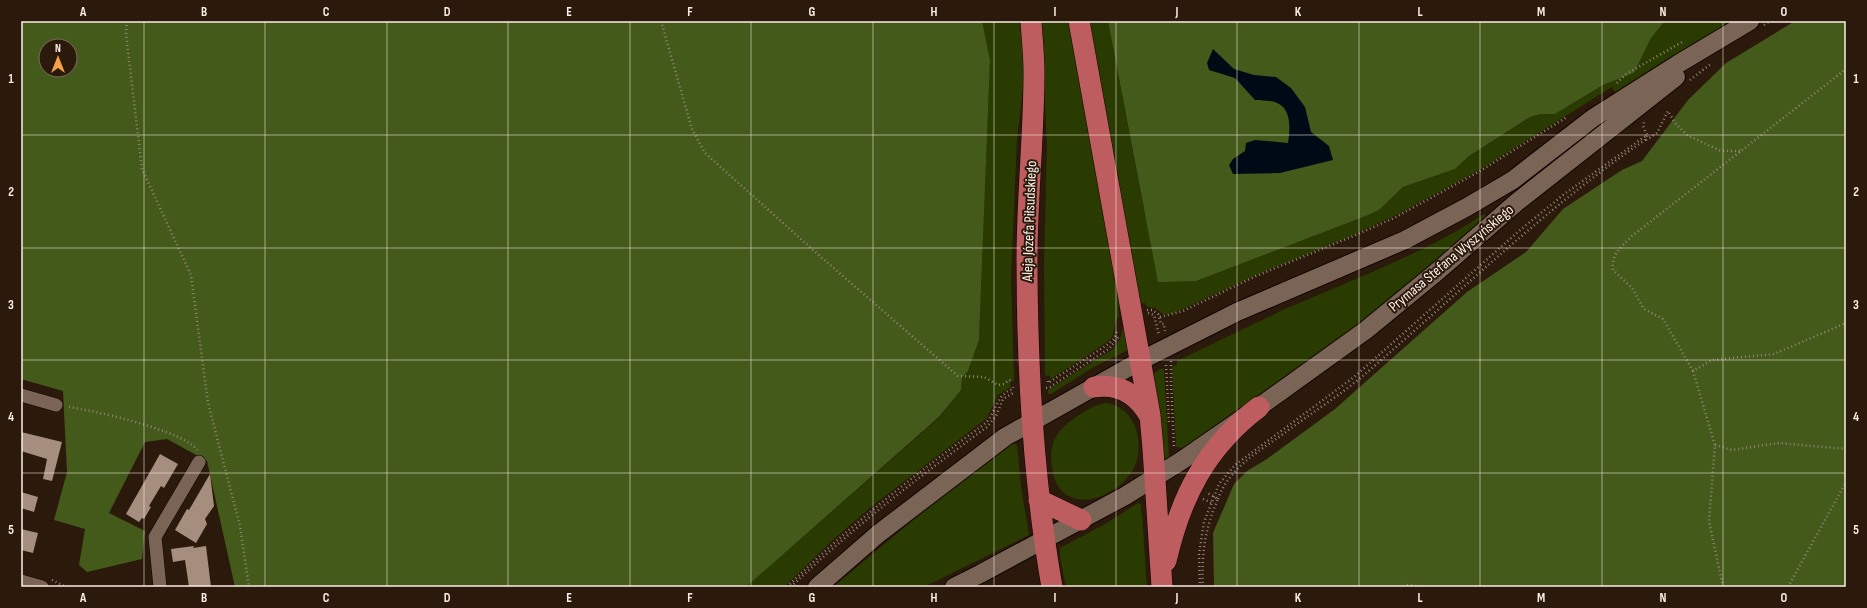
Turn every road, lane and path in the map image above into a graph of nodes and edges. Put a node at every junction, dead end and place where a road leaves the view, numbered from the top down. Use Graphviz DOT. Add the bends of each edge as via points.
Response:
graph roads {
  1 [pos="127,21"];
  2 [pos="661,21"];
  3 [pos="1032,21"];
  4 [pos="1079,21"];
  5 [pos="1770,21"];
  6 [pos="1750,25"];
  7 [pos="1688,38"];
  8 [pos="1717,59"];
  9 [pos="1846,69"];
  10 [pos="1689,81"];
  11 [pos="1612,88"];
  12 [pos="1573,113"];
  13 [pos="1647,116"];
  14 [pos="1647,135"];
  15 [pos="1645,140"];
  16 [pos="1741,151"];
  17 [pos="1131,310"];
  18 [pos="1846,323"];
  19 [pos="1140,361"];
  20 [pos="1693,371"];
  21 [pos="1022,385"];
  22 [pos="1094,387"];
  23 [pos="21,395"];
  24 [pos="56,405"];
  25 [pos="1260,407"];
  26 [pos="1150,415"];
  27 [pos="1032,422"];
  28 [pos="1715,445"];
  29 [pos="1846,449"];
  30 [pos="199,462"];
  31 [pos="1155,478"];
  32 [pos="1846,482"];
  33 [pos="1218,499"];
  34 [pos="1039,500"];
  35 [pos="1081,520"];
  36 [pos="1044,540"];
  37 [pos="21,581"];
  38 [pos="1407,585"];
  39 [pos="42,587"];
  40 [pos="160,587"];
  41 [pos="249,587"];
  42 [pos="787,587"];
  43 [pos="817,587"];
  44 [pos="954,587"];
  45 [pos="1052,587"];
  46 [pos="1162,587"];
  47 [pos="1200,587"];
  48 [pos="1425,587"];
  49 [pos="1723,587"];
  50 [pos="1788,587"];
  1 -- 41 [label="path" via="126,34 142,169 191,275 208,403 240,526"];
  2 -- 21 [label="path" via="692,129 705,153 958,376 984,377 998,385 1012,380"];
  3 -- 21 [label="main road, Aleja Józefa Piłsudskiego" via="1034,79"];
  4 -- 17 [label="main road"];
  5 -- 6 [label="path"];
  6 -- 19 [label="main road, Prymasa Stefana Wyszyńskiego" via="1678,64 1593,118 1513,180 1442,222 1398,244 1238,312"];
  6 -- 25 [label="main road, Prymasa Stefana Wyszyńskiego" via="1553,173 1366,330"];
  7 -- 11 [label="path" via="1626,74"];
  8 -- 10 [label="path"];
  9 -- 16 [label="path"];
  12 -- 17 [label="path" via="1454,186 1367,231 1256,276 1174,314 1160,317 1155,311 1146,310 1145,306"];
  13 -- 14 [label="path" via="1643,126"];
  14 -- 15 [label="path"];
  14 -- 47 [label="path" via="1524,226 1354,377 1235,465 1219,484 1204,522 1199,554"];
  15 -- 16 [label="path" via="1657,133 1668,111 1675,123 1688,135 1721,151"];
  15 -- 33 [label="path" via="1552,209 1363,376 1249,458 1226,482"];
  16 -- 20 [label="path" via="1632,236 1618,250 1612,261 1613,270 1632,288 1644,309 1663,319"];
  17 -- 19 [label="main road"];
  17 -- 21 [label="path" via="1121,313 1116,334 1107,346 1048,383 1048,380"];
  18 -- 20 [label="path" via="1774,354 1712,360"];
  19 -- 22 [label="main road, Prymasa Stefana Wyszyńskiego"];
  19 -- 26 [label="main road"];
  20 -- 28 [label="path"];
  21 -- 27 [label="main road, Aleja Józefa Piłsudskiego"];
  21 -- 42 [label="path" via="1003,394 988,421 871,510"];
  22 -- 26 [label="main road" via="1112,387 1128,392 1141,402"];
  22 -- 27 [label="main road"];
  23 -- 24 [label="street"];
  24 -- 30 [label="path" via="94,411 181,438 196,448"];
  25 -- 31 [label="main road, Prymasa Stefana Wyszyńskiego"];
  25 -- 46 [label="main road" via="1222,440 1189,491 1178,516 1165,564"];
  26 -- 31 [label="main road"];
  27 -- 34 [label="main road"];
  27 -- 43 [label="main road" via="1005,437 878,534"];
  28 -- 29 [label="path" via="1732,450 1779,443"];
  28 -- 49 [label="path" via="1709,521"];
  30 -- 40 [label="street" via="155,537"];
  31 -- 35 [label="main road"];
  31 -- 46 [label="main road"];
  32 -- 50 [label="path"];
  34 -- 35 [label="main road"];
  34 -- 36 [label="main road"];
  35 -- 36 [label="main road"];
  36 -- 44 [label="main road"];
  36 -- 45 [label="main road"];
  37 -- 39 [label="street"];
  38 -- 48 [label="path"];
}
